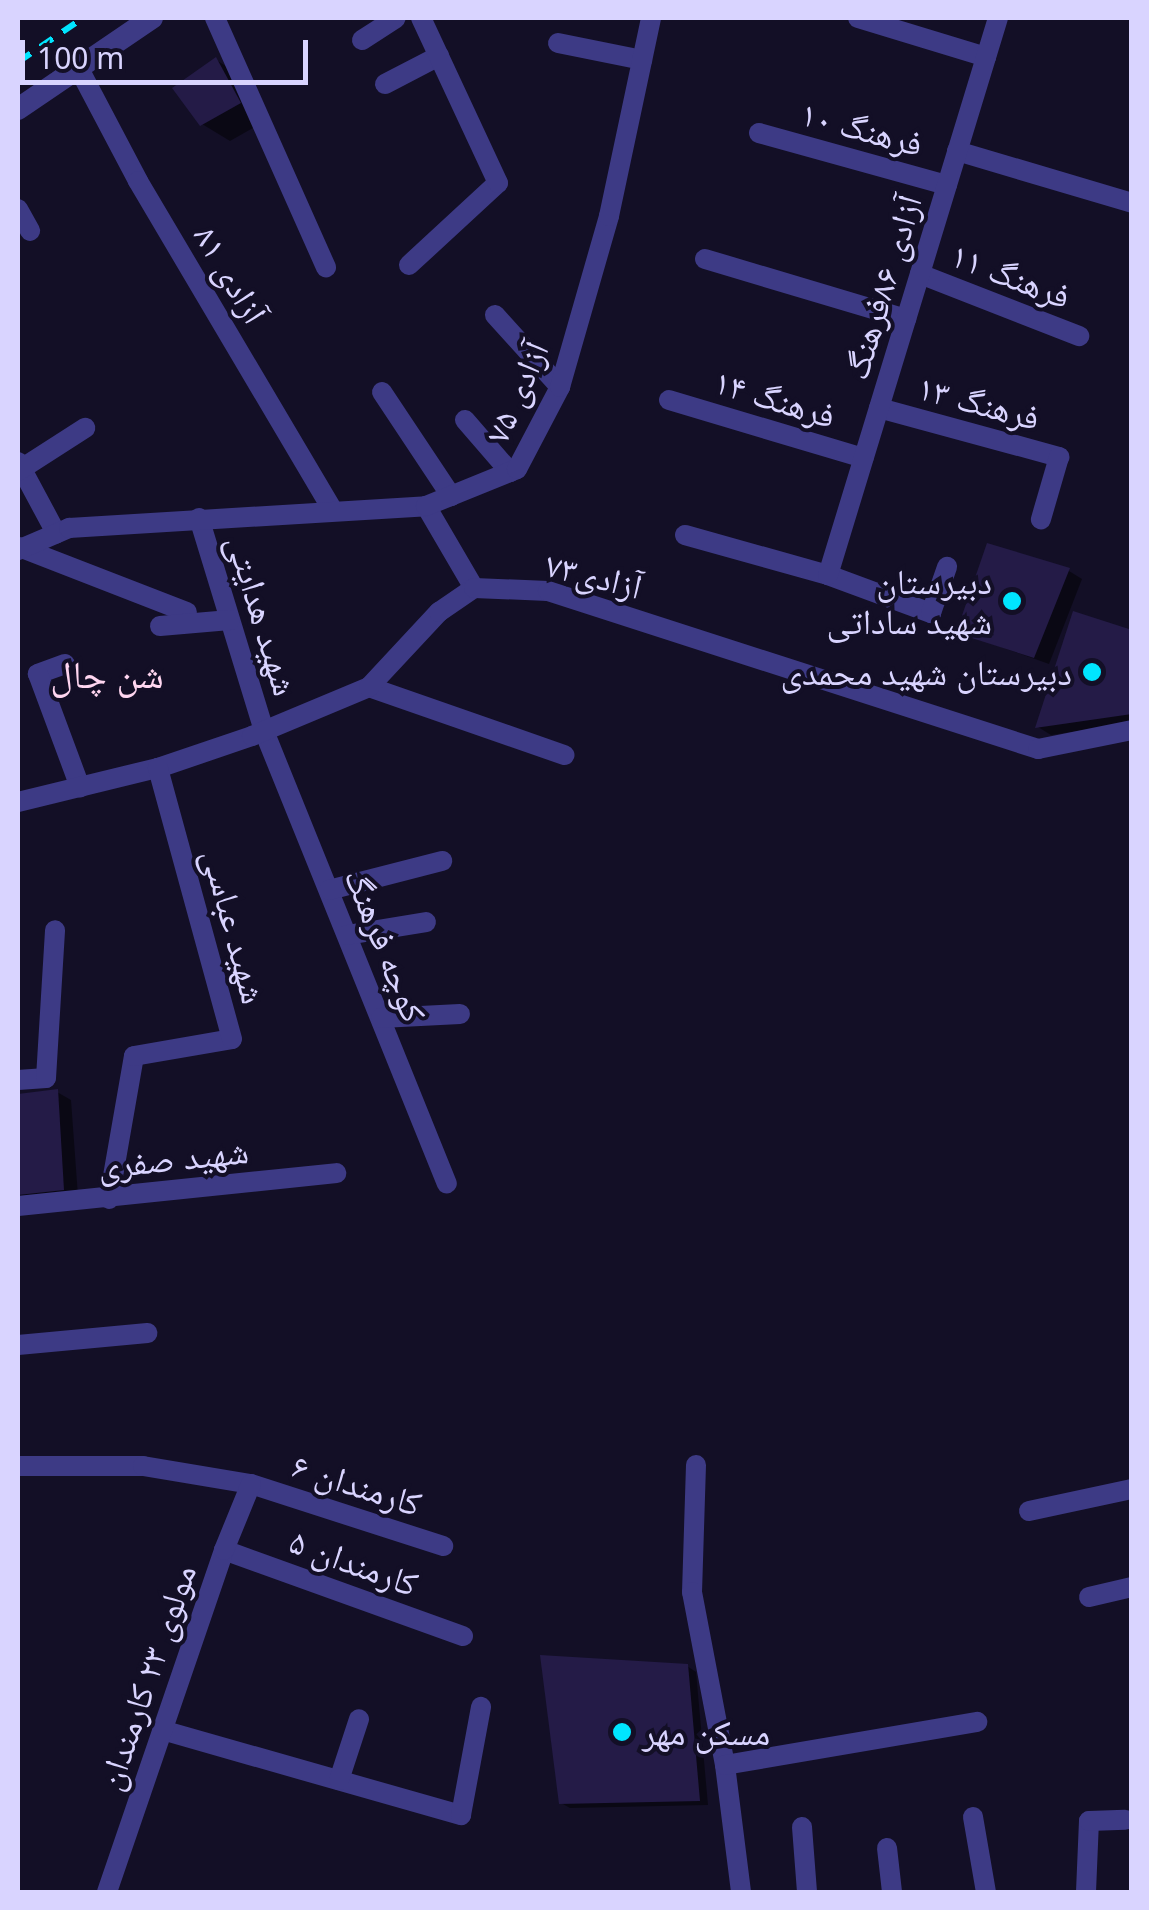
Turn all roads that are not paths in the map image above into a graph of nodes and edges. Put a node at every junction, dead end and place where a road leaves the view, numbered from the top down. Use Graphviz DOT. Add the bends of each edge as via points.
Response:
graph roads {
  1 [pos="152,18"];
  2 [pos="215,18"];
  3 [pos="396,18"];
  4 [pos="421,18"];
  5 [pos="651,18"];
  6 [pos="858,18"];
  7 [pos="998,18"];
  8 [pos="362,40"];
  9 [pos="558,43"];
  10 [pos="439,56"];
  11 [pos="986,56"];
  12 [pos="642,60"];
  13 [pos="78,68"];
  14 [pos="385,84"];
  15 [pos="18,109"];
  16 [pos="759,133"];
  17 [pos="957,151"];
  18 [pos="947,185"];
  19 [pos="1132,202"];
  20 [pos="18,209"];
  21 [pos="30,231"];
  22 [pos="705,259"];
  23 [pos="409,265"];
  24 [pos="326,266"];
  25 [pos="920,274"];
  26 [pos="495,316"];
  27 [pos="906,319"];
  28 [pos="1079,336"];
  29 [pos="560,387"];
  30 [pos="382,392"];
  31 [pos="669,400"];
  32 [pos="879,408"];
  33 [pos="465,420"];
  34 [pos="85,428"];
  35 [pos="864,458"];
  36 [pos="19,467"];
  37 [pos="510,472"];
  38 [pos="451,496"];
  39 [pos="426,506"];
  40 [pos="333,511"];
  41 [pos="198,518"];
  42 [pos="1041,519"];
  43 [pos="56,534"];
  44 [pos="685,535"];
  45 [pos="18,548"];
  46 [pos="947,567"];
  47 [pos="828,575"];
  48 [pos="474,588"];
  49 [pos="187,612"];
  50 [pos="230,620"];
  51 [pos="160,626"];
  52 [pos="65,664"];
  53 [pos="368,688"];
  54 [pos="1132,730"];
  55 [pos="264,731"];
  56 [pos="564,755"];
  57 [pos="158,768"];
  58 [pos="80,786"];
  59 [pos="18,802"];
  60 [pos="442,860"];
  61 [pos="328,890"];
  62 [pos="426,922"];
  63 [pos="55,930"];
  64 [pos="347,935"];
  65 [pos="460,1014"];
  66 [pos="380,1018"];
  67 [pos="18,1080"];
  68 [pos="336,1173"];
  69 [pos="447,1183"];
  70 [pos="108,1198"];
  71 [pos="18,1206"];
  72 [pos="147,1333"];
  73 [pos="18,1345"];
  74 [pos="696,1465"];
  75 [pos="18,1466"];
  76 [pos="251,1484"];
  77 [pos="1132,1489"];
  78 [pos="1029,1511"];
  79 [pos="442,1546"];
  80 [pos="224,1550"];
  81 [pos="1132,1587"];
  82 [pos="1088,1597"];
  83 [pos="463,1636"];
  84 [pos="481,1707"];
  85 [pos="359,1719"];
  86 [pos="977,1722"];
  87 [pos="162,1730"];
  88 [pos="726,1765"];
  89 [pos="339,1780"];
  90 [pos="973,1817"];
  91 [pos="1125,1820"];
  92 [pos="802,1827"];
  93 [pos="887,1848"];
  94 [pos="107,1892"];
  95 [pos="741,1892"];
  96 [pos="807,1892"];
  97 [pos="892,1892"];
  98 [pos="986,1892"];
  99 [pos="1086,1892"];
  1 -- 13 [label="street"];
  2 -- 24 [label="street"];
  3 -- 8 [label="street"];
  4 -- 10 [label="street"];
  5 -- 12 [label="street, آزادی ۷۵"];
  6 -- 11 [label="street"];
  7 -- 11 [label="street, آزادی ۸۶فرهنگ"];
  9 -- 12 [label="street"];
  10 -- 14 [label="street"];
  10 -- 23 [label="street" via="498,183"];
  11 -- 17 [label="street, آزادی ۸۶فرهنگ"];
  12 -- 29 [label="street, آزادی ۷۵" via="609,216"];
  13 -- 15 [label="street"];
  13 -- 40 [label="street, آزادی ۸۱"];
  16 -- 18 [label="street, فرهنگ ۱۰"];
  17 -- 18 [label="street, آزادی ۸۶فرهنگ"];
  17 -- 19 [label="street"];
  18 -- 25 [label="street, آزادی ۸۶فرهنگ"];
  20 -- 21 [label="street"];
  22 -- 27 [label="street"];
  25 -- 27 [label="street, آزادی ۸۶فرهنگ"];
  25 -- 28 [label="street, فرهنگ ۱۱"];
  26 -- 29 [label="street"];
  27 -- 32 [label="street, آزادی ۸۶فرهنگ"];
  29 -- 37 [label="street, آزادی ۷۵" via="537,438"];
  30 -- 38 [label="street"];
  31 -- 35 [label="street, فرهنگ ۱۴"];
  32 -- 35 [label="street, آزادی ۸۶فرهنگ"];
  32 -- 42 [label="street, فرهنگ ۱۳" via="1058,457"];
  33 -- 37 [label="street"];
  34 -- 36 [label="street"];
  35 -- 47 [label="street, آزادی ۸۶فرهنگ"];
  36 -- 43 [label="street"];
  37 -- 38 [label="street, آزادی ۷۵"];
  38 -- 39 [label="street, آزادی ۷۵"];
  39 -- 40 [label="street, آزادی ۷۵"];
  39 -- 48 [label="street"];
  40 -- 41 [label="street, آزادی ۷۵"];
  41 -- 43 [label="street, آزادی ۷۵"];
  41 -- 50 [label="street, شهید هدایتی"];
  43 -- 45 [label="street, آزادی ۷۵"];
  44 -- 47 [label="street"];
  45 -- 49 [label="street"];
  46 -- 47 [label="street" via="931,613"];
  48 -- 53 [label="street" via="439,612"];
  48 -- 54 [label="street, آزادی۷۳" via="548,591 1038,749"];
  50 -- 51 [label="street"];
  50 -- 55 [label="street, شهید هدایتی"];
  52 -- 58 [label="street" via="38,674"];
  53 -- 55 [label="street"];
  53 -- 56 [label="street"];
  55 -- 57 [label="street"];
  55 -- 61 [label="street, کوچه فرهنگ"];
  57 -- 58 [label="street"];
  57 -- 70 [label="street, شهید عباسی" via="232,1039 134,1056"];
  58 -- 59 [label="street"];
  60 -- 61 [label="street"];
  61 -- 64 [label="street, کوچه فرهنگ"];
  62 -- 64 [label="street"];
  63 -- 67 [label="street" via="46,1078"];
  64 -- 66 [label="street, کوچه فرهنگ"];
  65 -- 66 [label="street"];
  66 -- 69 [label="street, کوچه فرهنگ"];
  68 -- 70 [label="street, شهید صفری"];
  70 -- 71 [label="street, شهید صفری"];
  72 -- 73 [label="street"];
  74 -- 88 [label="street" via="692,1592"];
  75 -- 76 [label="street, کارمندان ۶" via="143,1466"];
  76 -- 79 [label="street, کارمندان ۶"];
  76 -- 80 [label="street, مولوی ۲۳ کارمندان"];
  77 -- 78 [label="street"];
  80 -- 83 [label="street, کارمندان ۵"];
  80 -- 87 [label="street, مولوی ۲۳ کارمندان"];
  81 -- 82 [label="street"];
  84 -- 89 [label="street" via="462,1815"];
  85 -- 89 [label="street"];
  86 -- 88 [label="street"];
  87 -- 89 [label="street"];
  87 -- 94 [label="street, مولوی ۲۳ کارمندان"];
  88 -- 95 [label="street"];
  90 -- 98 [label="street"];
  91 -- 99 [label="street" via="1089,1821"];
  92 -- 96 [label="street"];
  93 -- 97 [label="street"];
}
